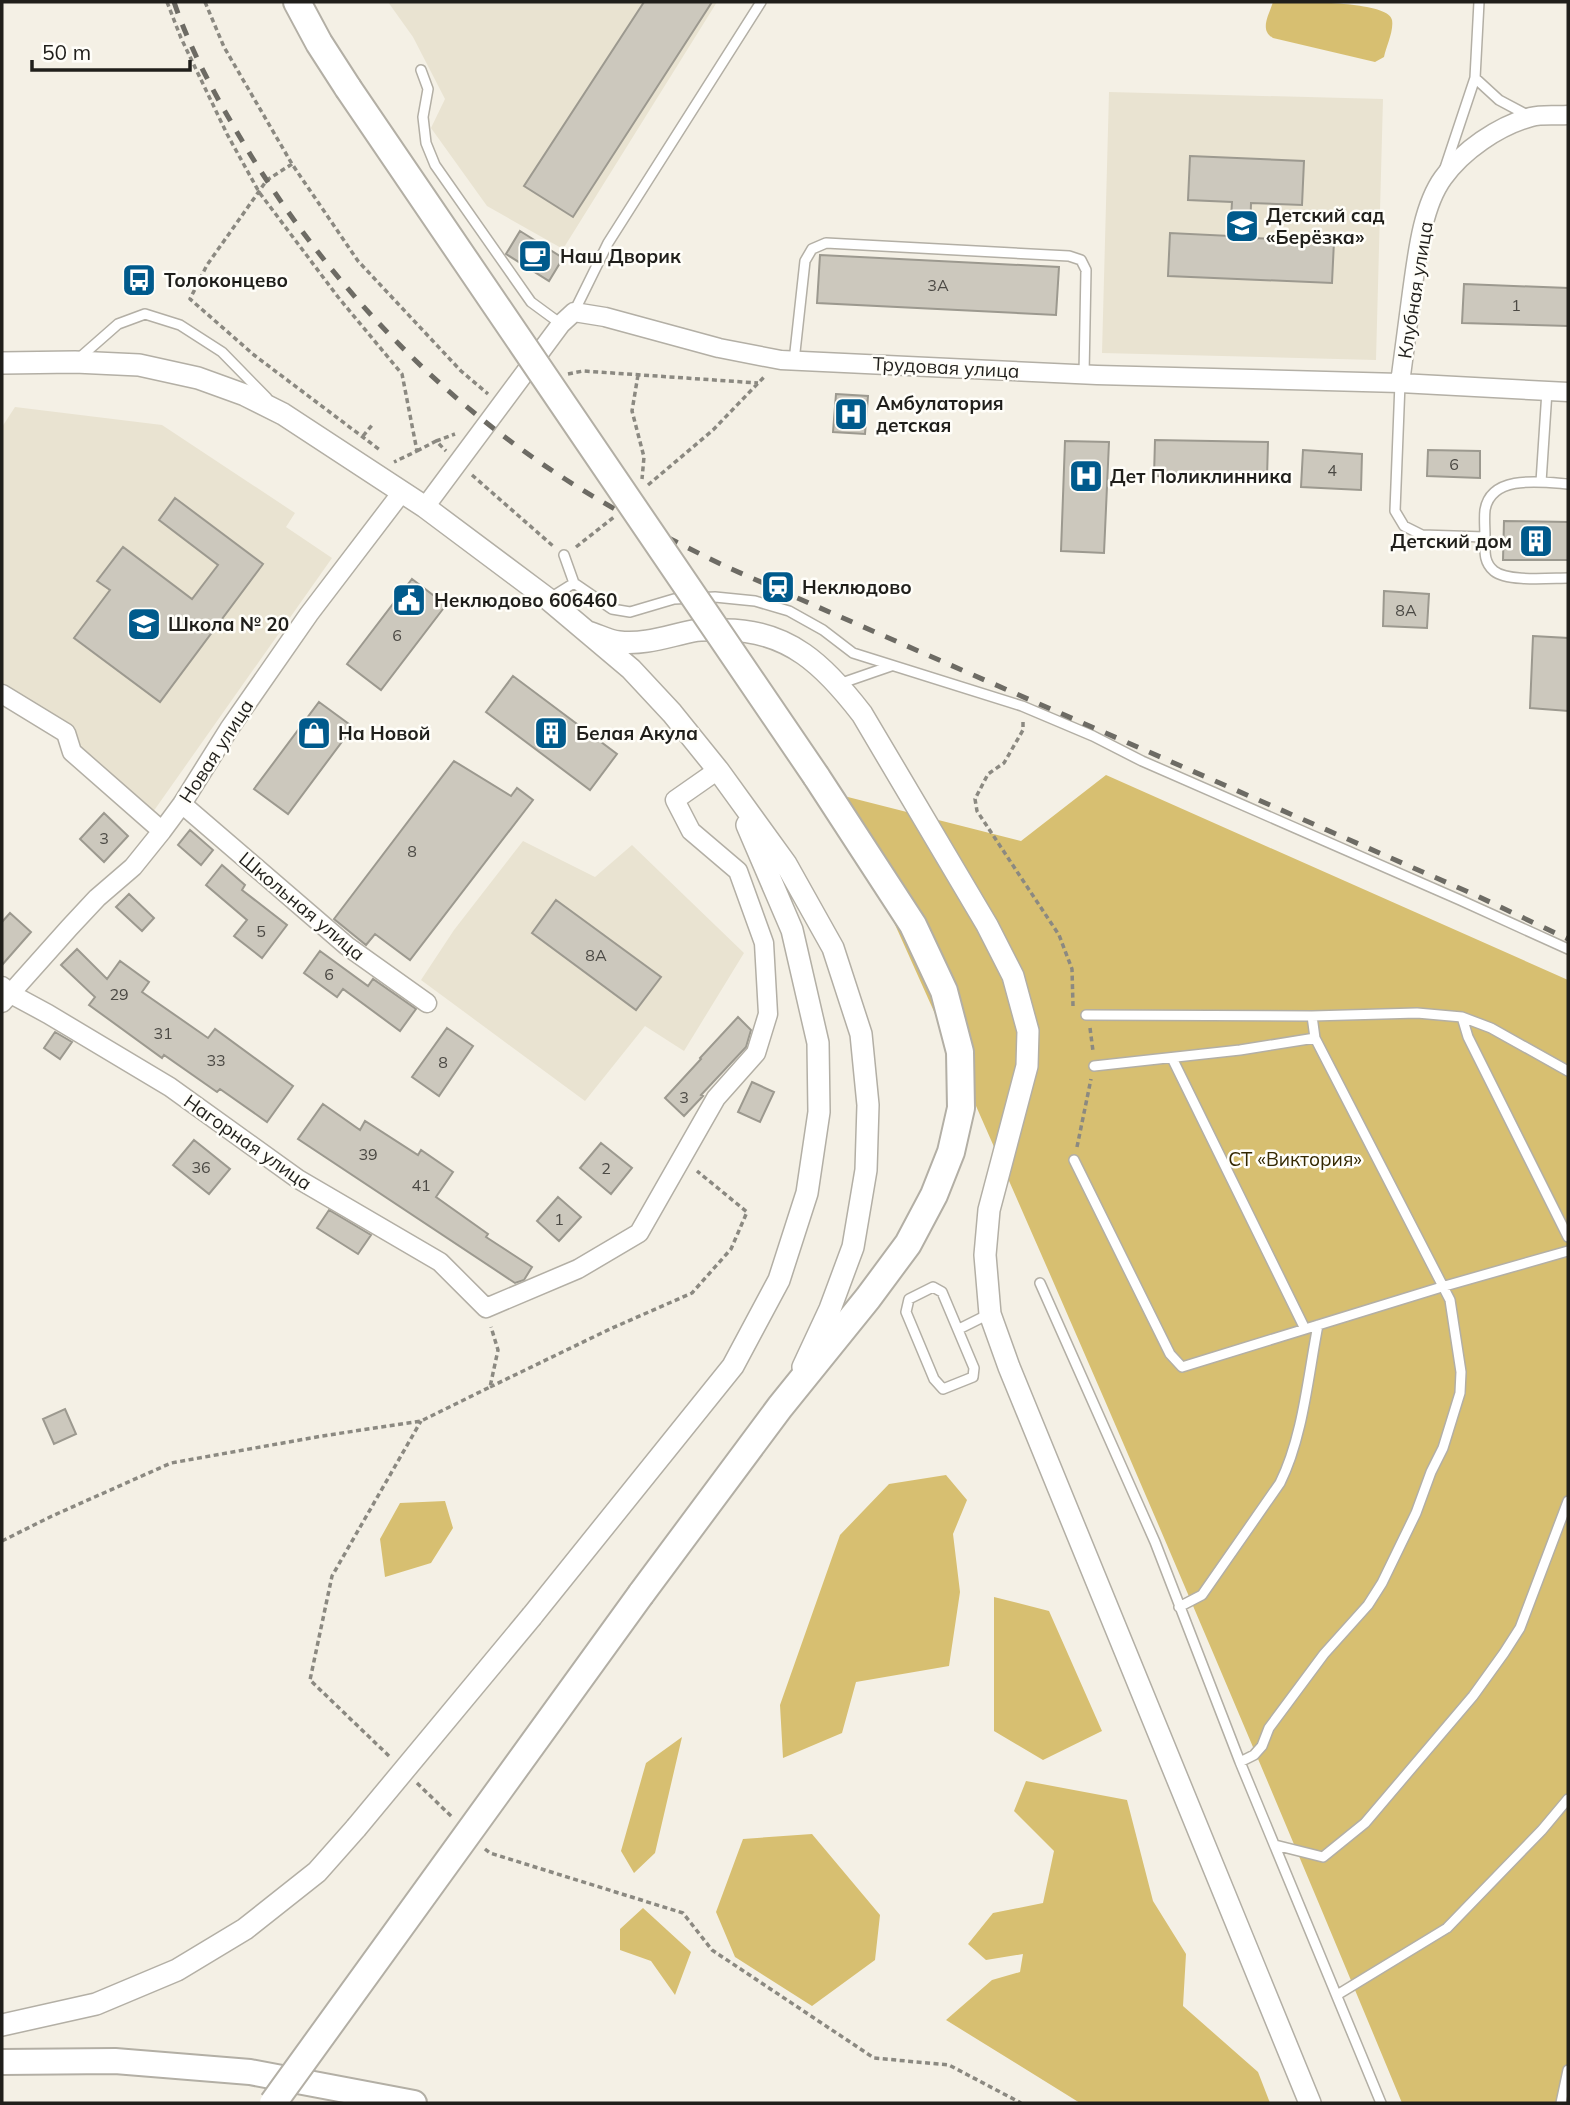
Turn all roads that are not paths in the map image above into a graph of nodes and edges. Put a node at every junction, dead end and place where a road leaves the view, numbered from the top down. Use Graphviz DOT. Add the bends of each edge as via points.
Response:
graph roads {
  1 [pos="297,2"];
  2 [pos="761,2"];
  3 [pos="1479,2"];
  4 [pos="421,70"];
  5 [pos="1475,78"];
  6 [pos="1568,115"];
  7 [pos="1532,117"];
  8 [pos="1441,180"];
  9 [pos="567,318"];
  10 [pos="788,360"];
  11 [pos="75,362"];
  12 [pos="2,363"];
  13 [pos="1084,374"];
  14 [pos="1400,383"];
  15 [pos="1547,391"];
  16 [pos="1568,392"];
  17 [pos="283,414"];
  18 [pos="1541,482"];
  19 [pos="1568,484"];
  20 [pos="402,492"];
  21 [pos="425,507"];
  22 [pos="1485,537"];
  23 [pos="564,555"];
  24 [pos="1568,578"];
  25 [pos="574,583"];
  26 [pos="548,599"];
  27 [pos="588,632"];
  28 [pos="891,666"];
  29 [pos="839,684"];
  30 [pos="2,694"];
  31 [pos="718,770"];
  32 [pos="734,793"];
  33 [pos="182,804"];
  34 [pos="162,831"];
  35 [pos="1568,949"];
  36 [pos="5,994"];
  37 [pos="427,1003"];
  38 [pos="1086,1015"];
  39 [pos="1312,1016"];
  40 [pos="1462,1017"];
  41 [pos="1315,1038"];
  42 [pos="1172,1058"];
  43 [pos="1094,1066"];
  44 [pos="1568,1071"];
  45 [pos="1074,1160"];
  46 [pos="1568,1237"];
  47 [pos="1568,1251"];
  48 [pos="1040,1283"];
  49 [pos="1445,1286"];
  50 [pos="990,1314"];
  51 [pos="1318,1325"];
  52 [pos="959,1329"];
  53 [pos="1306,1329"];
  54 [pos="780,1407"];
  55 [pos="1568,1501"];
  56 [pos="1178,1606"];
  57 [pos="1240,1762"];
  58 [pos="1568,1799"];
  59 [pos="1275,1845"];
  60 [pos="1336,1994"];
  61 [pos="2,2025"];
  62 [pos="2,2062"];
  63 [pos="1568,2070"];
  64 [pos="273,2103"];
  65 [pos="414,2103"];
  66 [pos="1310,2103"];
  67 [pos="1381,2103"];
  68 [pos="1561,2103"];
  1 -- 54 [label="main road, bridge" via="348,88 816,776 913,925 944,991 960,1052 961,1108 951,1152 908,1244"];
  2 -- 9 [label="lane" via="608,243"];
  3 -- 5 [label="lane"];
  4 -- 9 [label="lane" via="428,89 423,117 426,143 435,165 531,302"];
  5 -- 7 [label="lane" via="1499,100"];
  5 -- 8 [label="lane"];
  6 -- 7 [label="street, Клубная улица"];
  7 -- 8 [label="street, Клубная улица" via="1480,143"];
  8 -- 14 [label="street, Клубная улица" via="1420,239"];
  9 -- 10 [label="street, Трудовая улица" via="606,317 719,348"];
  9 -- 21 [label="street"];
  10 -- 13 [label="street, Трудовая улица"];
  10 -- 13 [label="lane" via="805,261 813,249 826,243 1082,260 1086,270"];
  11 -- 12 [label="street"];
  11 -- 17 [label="street" via="139,365 198,378"];
  11 -- 17 [label="lane" via="118,324 145,314 180,325 222,352"];
  13 -- 14 [label="street, Трудовая улица"];
  14 -- 15 [label="street, Трудовая улица"];
  14 -- 22 [label="lane" via="1395,510 1404,526 1422,535"];
  15 -- 16 [label="street, Трудовая улица"];
  15 -- 18 [label="lane"];
  17 -- 20 [label="street"];
  18 -- 19 [label="lane"];
  18 -- 22 [label="lane" via="1508,484 1494,491 1485,508"];
  20 -- 21 [label="street"];
  20 -- 33 [label="street, Новая улица" via="309,614"];
  21 -- 26 [label="street"];
  22 -- 24 [label="lane" via="1485,560 1495,572 1507,577"];
  23 -- 25 [label="lane"];
  25 -- 26 [label="lane"];
  25 -- 28 [label="lane" via="612,609 631,612 674,600 715,597 755,601 789,611 853,653"];
  26 -- 27 [label="street"];
  27 -- 29 [label="street" via="618,642 649,642 696,630 747,630 784,641"];
  27 -- 31 [label="street" via="631,669"];
  28 -- 29 [label="lane"];
  28 -- 35 [label="lane" via="1023,705"];
  29 -- 50 [label="street" via="862,713 987,925 1013,976 1028,1031 1027,1066 989,1210 985,1255"];
  30 -- 34 [label="street" via="66,733 72,752"];
  31 -- 32 [label="street"];
  31 -- 36 [label="street, Нагорная улица" via="675,800 691,831 738,870 764,943 768,1014 756,1053 716,1098 639,1233 578,1269 486,1308 440,1262 298,1179 170,1087"];
  32 -- 54 [label="street" via="786,864 833,948 861,1034 868,1105 866,1170 853,1247 816,1341"];
  32 -- 61 [label="street, bridge" via="792,930 818,1043 818,1112 807,1193 779,1280 733,1366 532,1616 317,1872 245,1929 177,1970 96,2004"];
  33 -- 34 [label="street, Новая улица"];
  33 -- 37 [label="street, Школьная улица" via="347,946"];
  34 -- 36 [label="street, Новая улица" via="133,867"];
  38 -- 39 [label="lane"];
  39 -- 40 [label="lane" via="1417,1013"];
  39 -- 41 [label="lane"];
  40 -- 44 [label="lane"];
  40 -- 46 [label="lane"];
  41 -- 42 [label="lane"];
  41 -- 49 [label="lane"];
  42 -- 43 [label="lane"];
  42 -- 53 [label="lane"];
  45 -- 53 [label="lane" via="1170,1354 1182,1367"];
  47 -- 49 [label="lane"];
  48 -- 56 [label="lane" via="1155,1542"];
  49 -- 51 [label="lane"];
  49 -- 57 [label="lane" via="1461,1372 1460,1393 1416,1513 1368,1605 1324,1654 1269,1728 1262,1746"];
  50 -- 52 [label="lane"];
  50 -- 66 [label="street"];
  51 -- 53 [label="lane"];
  51 -- 56 [label="lane" via="1296,1440 1280,1483 1202,1595"];
  52 -- 52 [label="lane" via="973,1377 943,1389 934,1379 906,1312 909,1299 933,1287 942,1292"];
  54 -- 64 [label="main road, bridge"];
  55 -- 59 [label="lane" via="1520,1628 1473,1696 1365,1823 1323,1857"];
  56 -- 57 [label="lane"];
  57 -- 59 [label="lane"];
  58 -- 60 [label="lane" via="1447,1928"];
  59 -- 60 [label="lane"];
  60 -- 67 [label="lane"];
  62 -- 65 [label="main road" via="115,2062 250,2072"];
  63 -- 68 [label="lane"];
}
